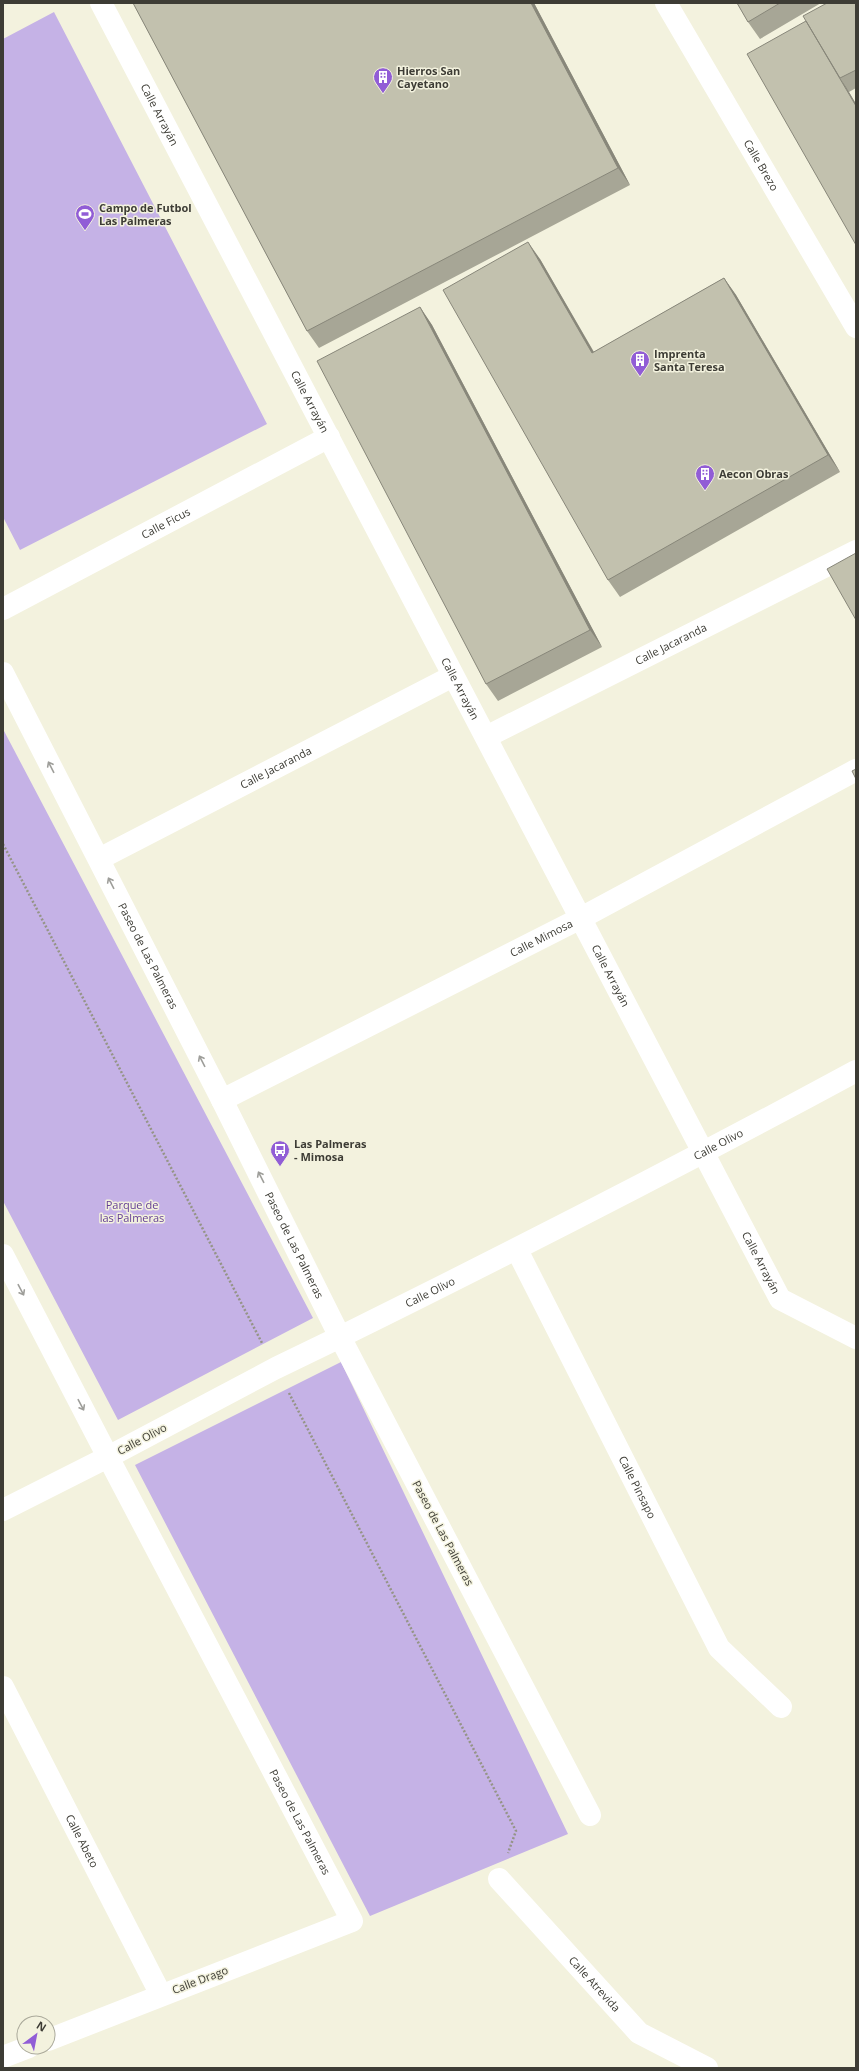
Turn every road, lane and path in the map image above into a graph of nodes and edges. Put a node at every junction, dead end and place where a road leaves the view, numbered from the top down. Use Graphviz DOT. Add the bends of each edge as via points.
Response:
graph roads {
  1 [pos="101,3"];
  2 [pos="666,3"];
  3 [pos="856,327"];
  4 [pos="328,437"];
  5 [pos="856,551"];
  6 [pos="3,609"];
  7 [pos="3,673"];
  8 [pos="453,676"];
  9 [pos="486,737"];
  10 [pos="856,770"];
  11 [pos="99,859"];
  12 [pos="581,918"];
  13 [pos="856,1071"];
  14 [pos="222,1100"];
  15 [pos="704,1153"];
  16 [pos="517,1250"];
  17 [pos="3,1255"];
  18 [pos="340,1337"];
  19 [pos="856,1338"];
  20 [pos="108,1457"];
  21 [pos="3,1510"];
  22 [pos="3,1687"];
  23 [pos="780,1707"];
  24 [pos="590,1815"];
  25 [pos="498,1879"];
  26 [pos="352,1921"];
  27 [pos="161,1995"];
  28 [pos="56,2037"];
  29 [pos="16,2052"];
  30 [pos="3,2057"];
  31 [pos="707,2068"];
  1 -- 4 [label="street, Calle Arrayán"];
  2 -- 3 [label="street, Calle Brezo"];
  4 -- 6 [label="street, Calle Ficus"];
  4 -- 8 [label="street, Calle Arrayán"];
  5 -- 9 [label="street, Calle Jacaranda"];
  11 -- 7 [label="street, Paseo de Las Palmeras, one-way"];
  8 -- 9 [label="street, Calle Arrayán"];
  8 -- 11 [label="street, Calle Jacaranda"];
  9 -- 12 [label="street, Calle Arrayán"];
  10 -- 12 [label="street, Calle Mimosa"];
  14 -- 11 [label="street, Paseo de Las Palmeras, one-way"];
  12 -- 14 [label="street, Calle Mimosa"];
  12 -- 15 [label="street, Calle Arrayán"];
  13 -- 15 [label="street, Calle Olivo"];
  18 -- 14 [label="street, Paseo de Las Palmeras, one-way"];
  15 -- 16 [label="street, Calle Olivo"];
  15 -- 19 [label="street, Calle Arrayán" via="780,1299"];
  16 -- 18 [label="street, Calle Olivo"];
  16 -- 23 [label="street, Calle Pinsapo" via="719,1648"];
  17 -- 20 [label="street, Paseo de Las Palmeras, one-way"];
  18 -- 20 [label="street, Calle Olivo"];
  18 -- 24 [label="street, Paseo de Las Palmeras"];
  20 -- 21 [label="street, Calle Olivo"];
  20 -- 26 [label="street, Paseo de Las Palmeras"];
  22 -- 27 [label="street, Calle Abeto"];
  25 -- 31 [label="street, Calle Atrevida" via="639,2033"];
  26 -- 27 [label="street, Calle Drago"];
  27 -- 28 [label="street, Calle Drago"];
  29 -- 30 [label="street"];
}
